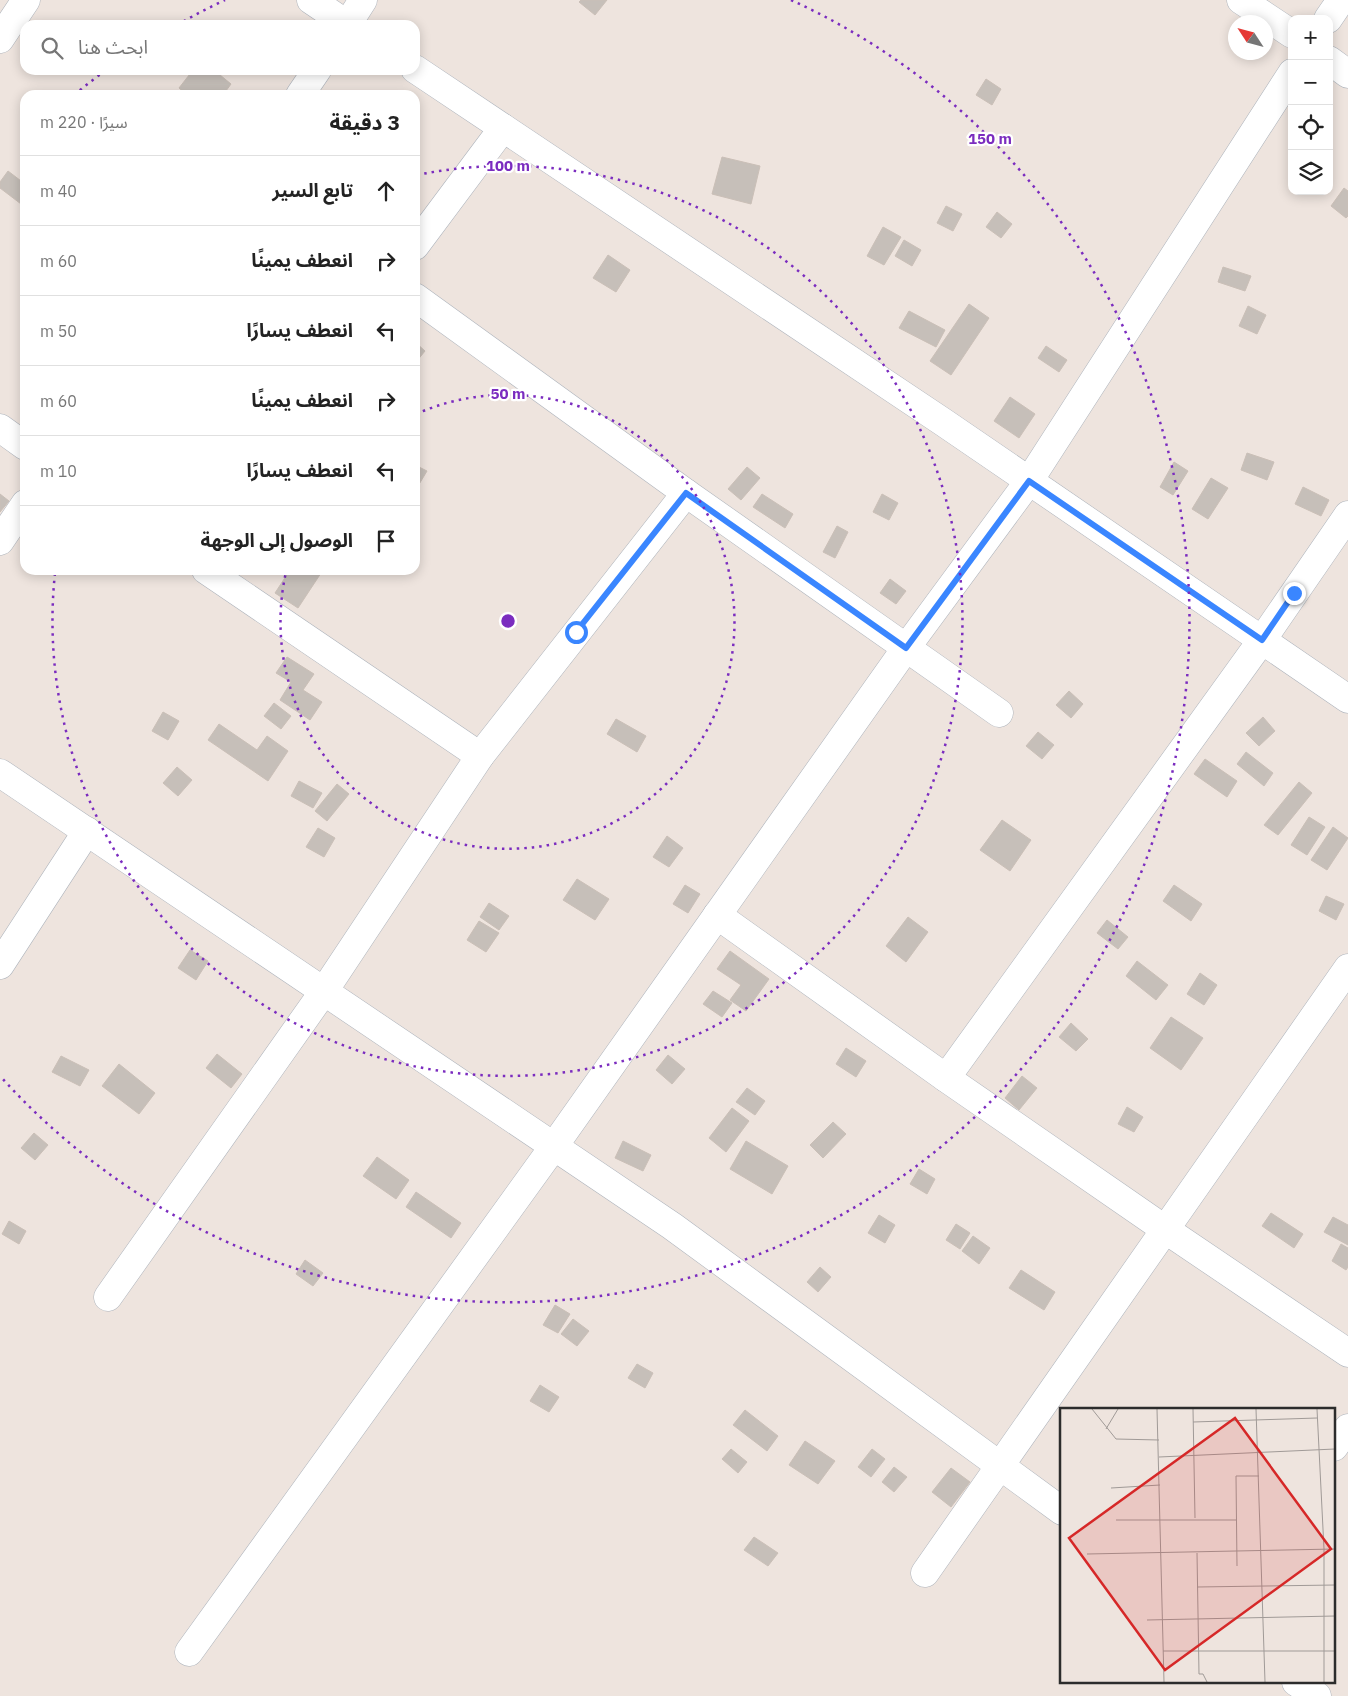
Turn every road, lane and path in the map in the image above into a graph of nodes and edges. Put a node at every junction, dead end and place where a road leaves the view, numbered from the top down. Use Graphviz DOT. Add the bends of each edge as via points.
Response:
graph roads {
  1 [pos="26,0"];
  2 [pos="311,0"];
  3 [pos="363,0"];
  4 [pos="1240,0"];
  5 [pos="1341,0"];
  6 [pos="1331,15"];
  7 [pos="341,20"];
  8 [pos="351,20"];
  9 [pos="1288,31"];
  10 [pos="0,39"];
  11 [pos="1333,63"];
  12 [pos="420,72"];
  13 [pos="1348,74"];
  14 [pos="314,75"];
  15 [pos="1288,79"];
  16 [pos="303,90"];
  17 [pos="503,128"];
  18 [pos="420,239"];
  19 [pos="420,301"];
  20 [pos="0,428"];
  21 [pos="20,442"];
  22 [pos="1029,481"];
  23 [pos="686,493"];
  24 [pos="20,511"];
  25 [pos="1348,515"];
  26 [pos="0,541"];
  27 [pos="213,575"];
  28 [pos="1262,640"];
  29 [pos="906,648"];
  30 [pos="1348,699"];
  31 [pos="1000,713"];
  32 [pos="480,756"];
  33 [pos="0,773"];
  34 [pos="87,831"];
  35 [pos="717,915"];
  36 [pos="0,965"];
  37 [pos="1348,968"];
  38 [pos="324,991"];
  39 [pos="946,1078"];
  40 [pos="554,1146"];
  41 [pos="1166,1230"];
  42 [pos="108,1296"];
  43 [pos="1348,1353"];
  44 [pos="1348,1428"];
  45 [pos="1336,1444"];
  46 [pos="1001,1466"];
  47 [pos="1060,1509"];
  48 [pos="925,1574"];
  49 [pos="189,1652"];
  50 [pos="1299,1684"];
  51 [pos="1317,1696"];
  1 -- 10 [label="street"];
  2 -- 7 [label="street"];
  3 -- 8 [label="street"];
  4 -- 9 [label="street"];
  5 -- 6 [label="street"];
  11 -- 13 [label="street"];
  12 -- 17 [label="street"];
  14 -- 16 [label="street"];
  15 -- 22 [label="street"];
  17 -- 18 [label="street"];
  17 -- 22 [label="street"];
  19 -- 23 [label="street"];
  20 -- 21 [label="street"];
  22 -- 28 [label="street"];
  22 -- 29 [label="street"];
  23 -- 29 [label="street"];
  23 -- 32 [label="street"];
  24 -- 26 [label="street"];
  25 -- 28 [label="street"];
  27 -- 32 [label="street"];
  28 -- 30 [label="street"];
  28 -- 39 [label="street"];
  29 -- 31 [label="street"];
  29 -- 35 [label="street"];
  32 -- 38 [label="street"];
  33 -- 34 [label="street"];
  34 -- 36 [label="street"];
  34 -- 38 [label="street"];
  35 -- 39 [label="street"];
  35 -- 40 [label="street"];
  37 -- 41 [label="street"];
  38 -- 40 [label="street"];
  38 -- 42 [label="street"];
  39 -- 41 [label="street"];
  40 -- 46 [label="street" via="672,1226"];
  40 -- 49 [label="street"];
  41 -- 43 [label="street"];
  41 -- 46 [label="street"];
  44 -- 45 [label="street"];
  46 -- 47 [label="street"];
  46 -- 48 [label="street"];
  50 -- 51 [label="street"];
}
